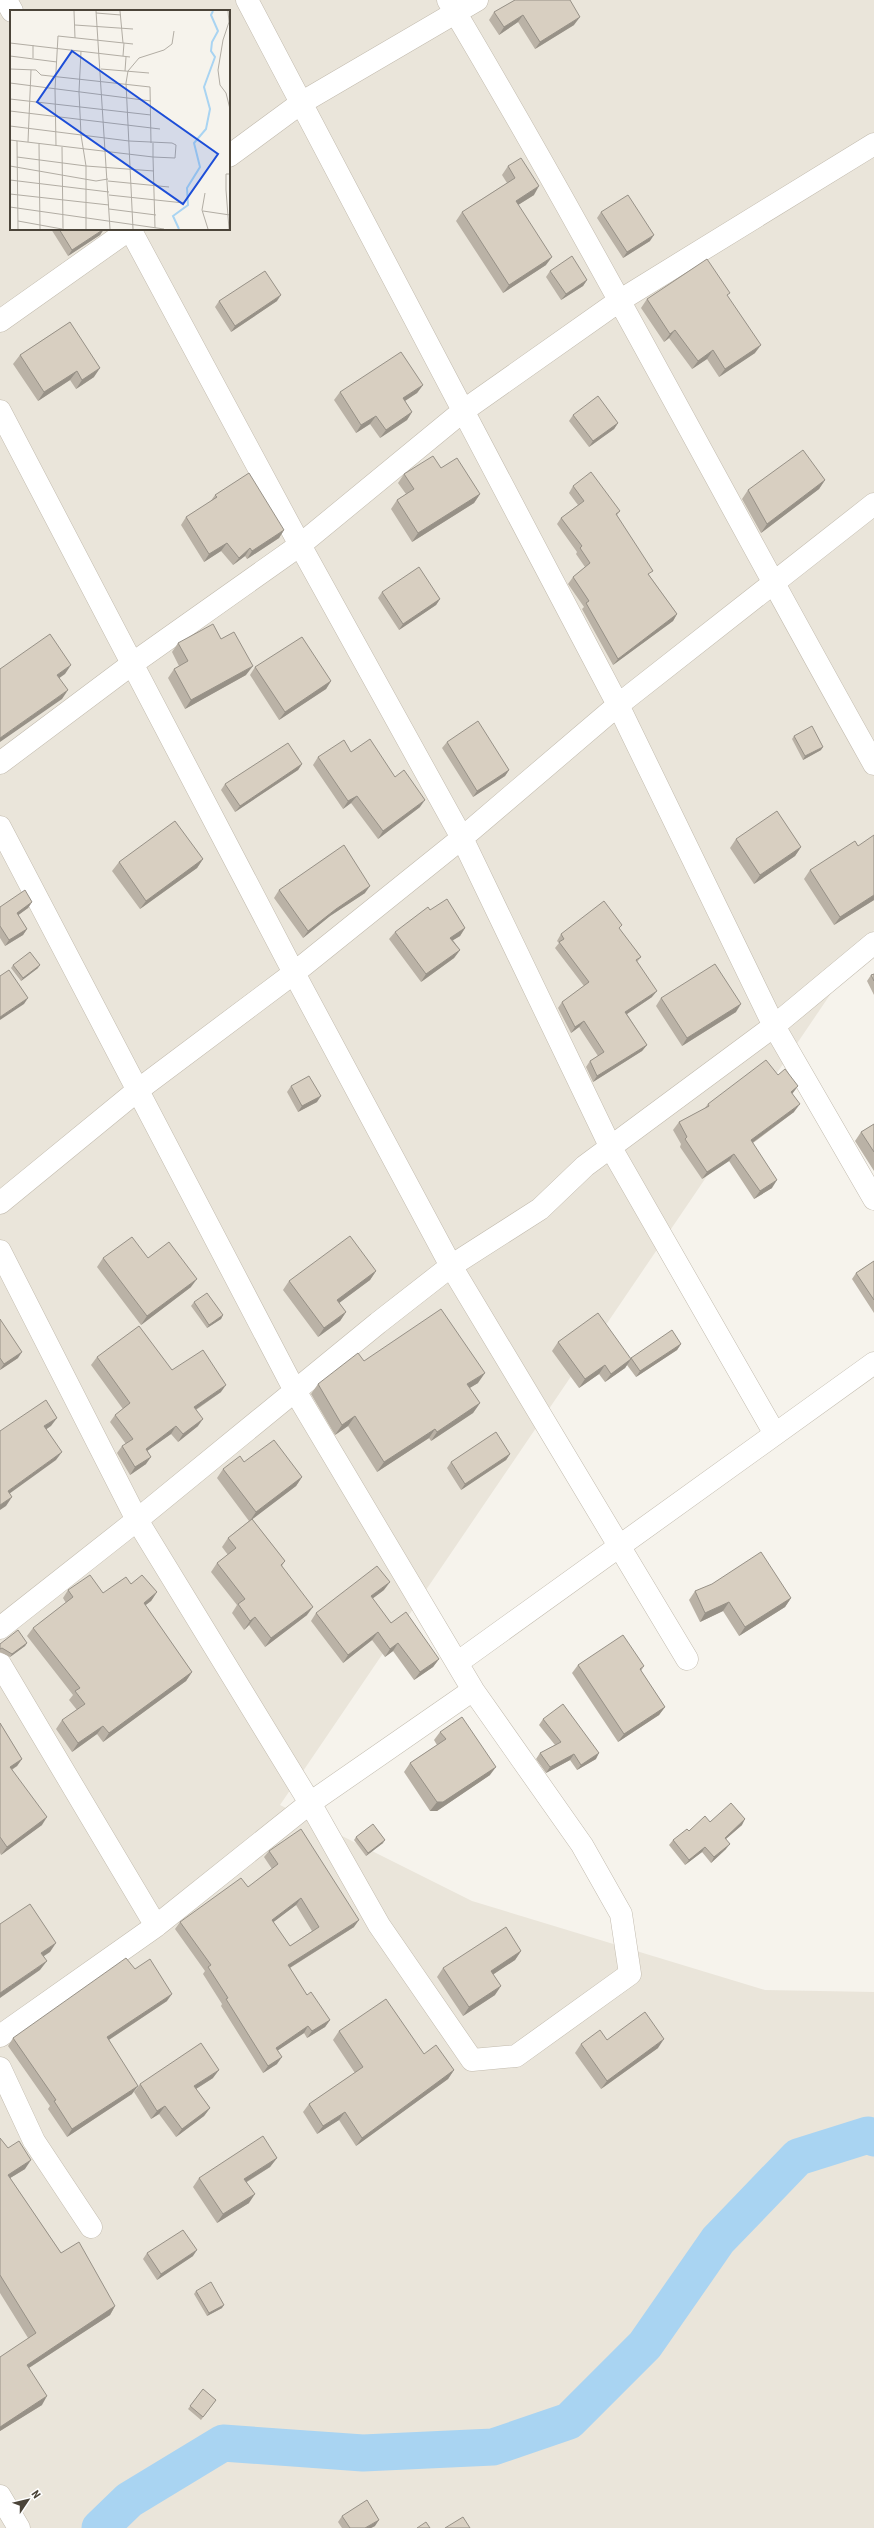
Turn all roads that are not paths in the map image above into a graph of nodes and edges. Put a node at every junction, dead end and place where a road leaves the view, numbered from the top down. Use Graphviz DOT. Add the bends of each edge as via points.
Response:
graph roads {
  1 [pos="6,0"];
  2 [pos="247,0"];
  3 [pos="477,0"];
  4 [pos="452,7"];
  5 [pos="11,10"];
  6 [pos="301,103"];
  7 [pos="874,144"];
  8 [pos="230,155"];
  9 [pos="129,230"];
  10 [pos="131,230"];
  11 [pos="619,301"];
  12 [pos="0,321"];
  13 [pos="0,411"];
  14 [pos="463,412"];
  15 [pos="874,504"];
  16 [pos="300,545"];
  17 [pos="773,584"];
  18 [pos="132,664"];
  19 [pos="618,705"];
  20 [pos="0,763"];
  21 [pos="874,764"];
  22 [pos="0,827"];
  23 [pos="462,838"];
  24 [pos="874,943"];
  25 [pos="294,973"];
  26 [pos="774,1026"];
  27 [pos="138,1090"];
  28 [pos="611,1148"];
  29 [pos="874,1199"];
  30 [pos="0,1203"];
  31 [pos="0,1251"];
  32 [pos="451,1266"];
  33 [pos="874,1363"];
  34 [pos="295,1391"];
  35 [pos="776,1434"];
  36 [pos="137,1520"];
  37 [pos="619,1545"];
  38 [pos="0,1628"];
  39 [pos="687,1659"];
  40 [pos="457,1663"];
  41 [pos="0,1664"];
  42 [pos="473,1690"];
  43 [pos="310,1803"];
  44 [pos="156,1926"];
  45 [pos="0,2036"];
  46 [pos="0,2068"];
  47 [pos="91,2227"];
  48 [pos="0,2496"];
  49 [pos="19,2528"];
  1 -- 5 [label="street"];
  2 -- 6 [label="street"];
  3 -- 4 [label="street"];
  4 -- 6 [label="street"];
  4 -- 11 [label="street"];
  6 -- 8 [label="street"];
  6 -- 14 [label="street"];
  7 -- 11 [label="street"];
  9 -- 12 [label="street"];
  10 -- 16 [label="street"];
  11 -- 14 [label="street"];
  11 -- 17 [label="street"];
  13 -- 18 [label="street"];
  14 -- 16 [label="street"];
  14 -- 19 [label="street"];
  15 -- 17 [label="street"];
  16 -- 18 [label="street"];
  16 -- 23 [label="street"];
  17 -- 19 [label="street"];
  17 -- 21 [label="street"];
  18 -- 20 [label="street"];
  18 -- 25 [label="street"];
  19 -- 23 [label="street"];
  19 -- 26 [label="street"];
  22 -- 27 [label="street"];
  23 -- 25 [label="street"];
  23 -- 28 [label="street"];
  24 -- 26 [label="street"];
  25 -- 27 [label="street"];
  25 -- 32 [label="street"];
  26 -- 28 [label="street"];
  26 -- 29 [label="street"];
  27 -- 30 [label="street"];
  27 -- 34 [label="street"];
  28 -- 32 [label="street" via="585,1166 540,1209"];
  28 -- 35 [label="street"];
  31 -- 36 [label="street"];
  32 -- 34 [label="street"];
  32 -- 37 [label="street"];
  33 -- 35 [label="street"];
  34 -- 36 [label="street"];
  34 -- 40 [label="street"];
  35 -- 37 [label="street"];
  36 -- 38 [label="street"];
  36 -- 43 [label="street"];
  37 -- 39 [label="street"];
  37 -- 40 [label="street"];
  40 -- 42 [label="street"];
  41 -- 44 [label="street"];
  42 -- 43 [label="street"];
  42 -- 43 [label="street" via="582,1845 621,1914 630,1974 516,2056 472,2060 379,1924"];
  43 -- 44 [label="street"];
  44 -- 45 [label="street"];
  46 -- 47 [label="street" via="34,2141"];
  48 -- 49 [label="street"];
}
